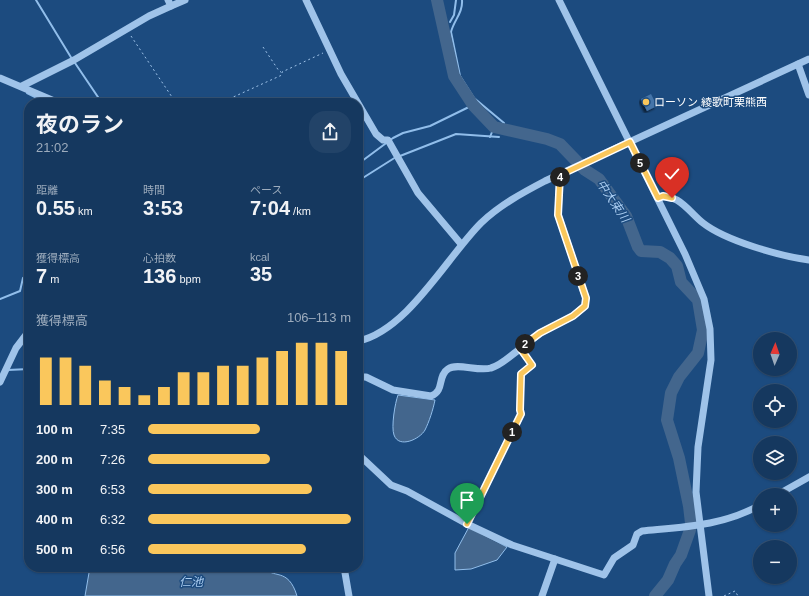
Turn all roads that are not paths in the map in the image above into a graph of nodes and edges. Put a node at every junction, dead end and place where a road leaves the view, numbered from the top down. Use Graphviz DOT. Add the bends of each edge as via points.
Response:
graph roads {
  1 [pos="185,0"];
  2 [pos="306,0"];
  3 [pos="559,0"];
  4 [pos="170,3"];
  5 [pos="809,59"];
  6 [pos="798,64"];
  7 [pos="0,78"];
  8 [pos="22,86"];
  9 [pos="809,94"];
  10 [pos="48,98"];
  11 [pos="355,98"];
  12 [pos="363,112"];
  13 [pos="630,142"];
  14 [pos="560,175"];
  15 [pos="658,198"];
  16 [pos="461,244"];
  17 [pos="809,260"];
  18 [pos="24,338"];
  19 [pos="363,339"];
  20 [pos="520,348"];
  21 [pos="363,377"];
  22 [pos="1,379"];
  23 [pos="363,459"];
  24 [pos="809,478"];
  25 [pos="790,488"];
  26 [pos="753,509"];
  27 [pos="467,524"];
  28 [pos="694,526"];
  29 [pos="555,559"];
  30 [pos="345,572"];
  31 [pos="349,596"];
  32 [pos="542,596"];
  33 [pos="709,596"];
  1 -- 4 [label="street"];
  2 -- 11 [label="street"];
  3 -- 13 [label="street"];
  4 -- 8 [label="street" via="73,60"];
  5 -- 6 [label="street"];
  6 -- 9 [label="street"];
  6 -- 13 [label="street"];
  7 -- 8 [label="street"];
  8 -- 10 [label="street"];
  12 -- 16 [label="street" via="376,134 389,141 418,193"];
  13 -- 14 [label="street"];
  13 -- 15 [label="street"];
  14 -- 16 [label="street" via="502,205"];
  14 -- 20 [label="street" via="558,215 586,298 585,306"];
  15 -- 17 [label="street" via="672,198 683,204 703,224 740,242"];
  15 -- 28 [label="street" via="700,286 710,329 711,360 698,447"];
  16 -- 19 [label="street" via="401,317"];
  18 -- 22 [label="street"];
  20 -- 21 [label="street" via="492,368 446,369 440,389 431,396 392,390"];
  20 -- 27 [label="street" via="532,365 521,374 521,414"];
  23 -- 27 [label="street" via="391,485"];
  24 -- 25 [label="street"];
  26 -- 28 [label="street" via="722,521"];
  27 -- 29 [label="street" via="512,545"];
  28 -- 29 [label="street" via="642,531 637,534 634,545 614,558 604,574"];
  28 -- 33 [label="street"];
  29 -- 32 [label="street"];
  30 -- 31 [label="street"];
}
